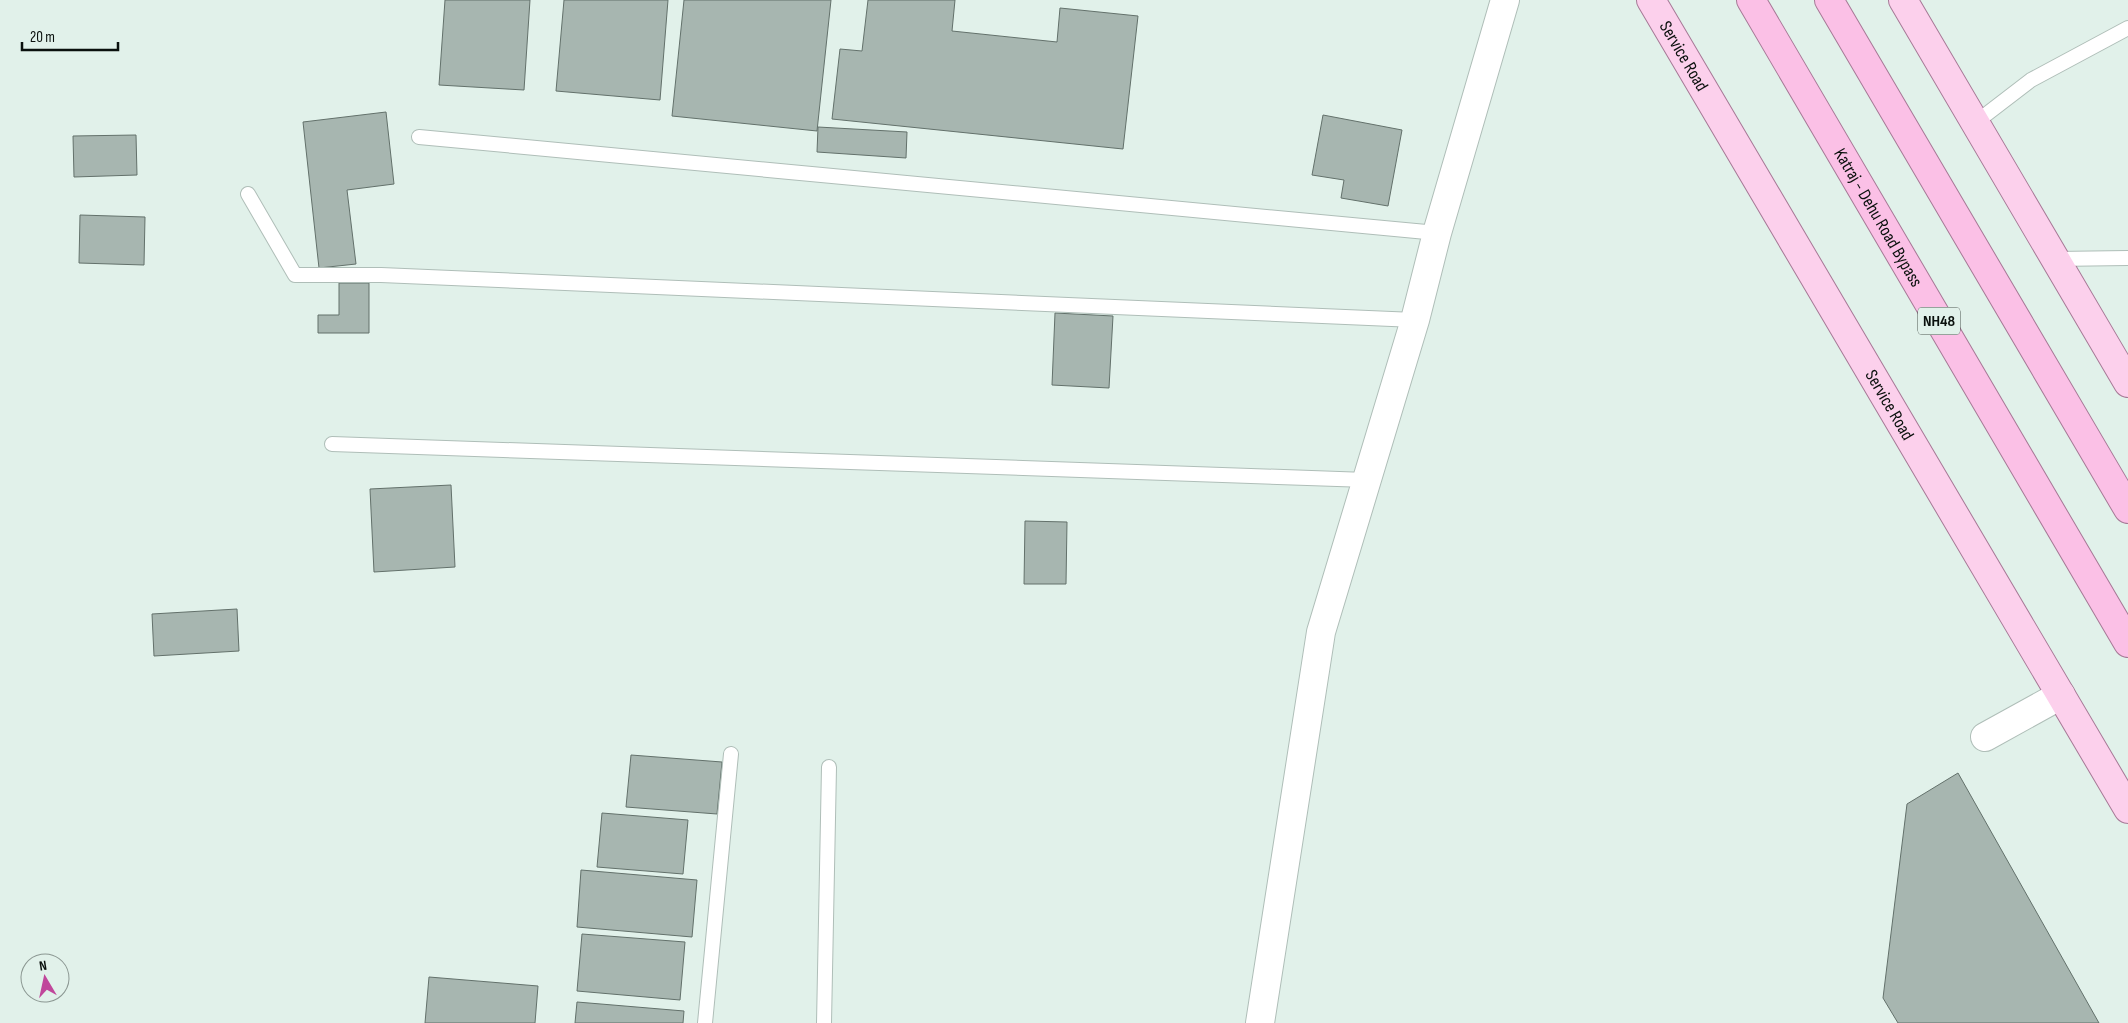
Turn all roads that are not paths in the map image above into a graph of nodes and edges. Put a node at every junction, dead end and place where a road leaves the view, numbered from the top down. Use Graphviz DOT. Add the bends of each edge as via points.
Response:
graph roads {
  1 [pos="1505,0"];
  2 [pos="1651,0"];
  3 [pos="1751,0"];
  4 [pos="1830,0"];
  5 [pos="1903,0"];
  6 [pos="2128,28"];
  7 [pos="1975,122"];
  8 [pos="419,137"];
  9 [pos="248,194"];
  10 [pos="1436,233"];
  11 [pos="2128,258"];
  12 [pos="2056,259"];
  13 [pos="1415,320"];
  14 [pos="2128,383"];
  15 [pos="332,444"];
  16 [pos="1367,480"];
  17 [pos="2128,508"];
  18 [pos="2128,643"];
  19 [pos="2061,695"];
  20 [pos="1985,737"];
  21 [pos="731,754"];
  22 [pos="829,767"];
  23 [pos="2128,810"];
  24 [pos="705,1023"];
  25 [pos="824,1023"];
  26 [pos="1260,1023"];
  1 -- 10 [label="street"];
  2 -- 19 [label="main road, Service Road"];
  3 -- 18 [label="highway, Katraj - Dehu Road Bypass / NH48"];
  4 -- 17 [label="highway"];
  5 -- 7 [label="main road"];
  6 -- 7 [label="lane" via="2031,80"];
  7 -- 12 [label="main road"];
  8 -- 10 [label="lane"];
  9 -- 13 [label="lane" via="295,275 391,276"];
  10 -- 13 [label="street"];
  11 -- 12 [label="lane"];
  12 -- 14 [label="main road"];
  13 -- 16 [label="street"];
  15 -- 16 [label="lane"];
  16 -- 26 [label="street" via="1321,632"];
  19 -- 20 [label="street"];
  19 -- 23 [label="main road, Service Road"];
  21 -- 24 [label="lane"];
  22 -- 25 [label="lane"];
}
